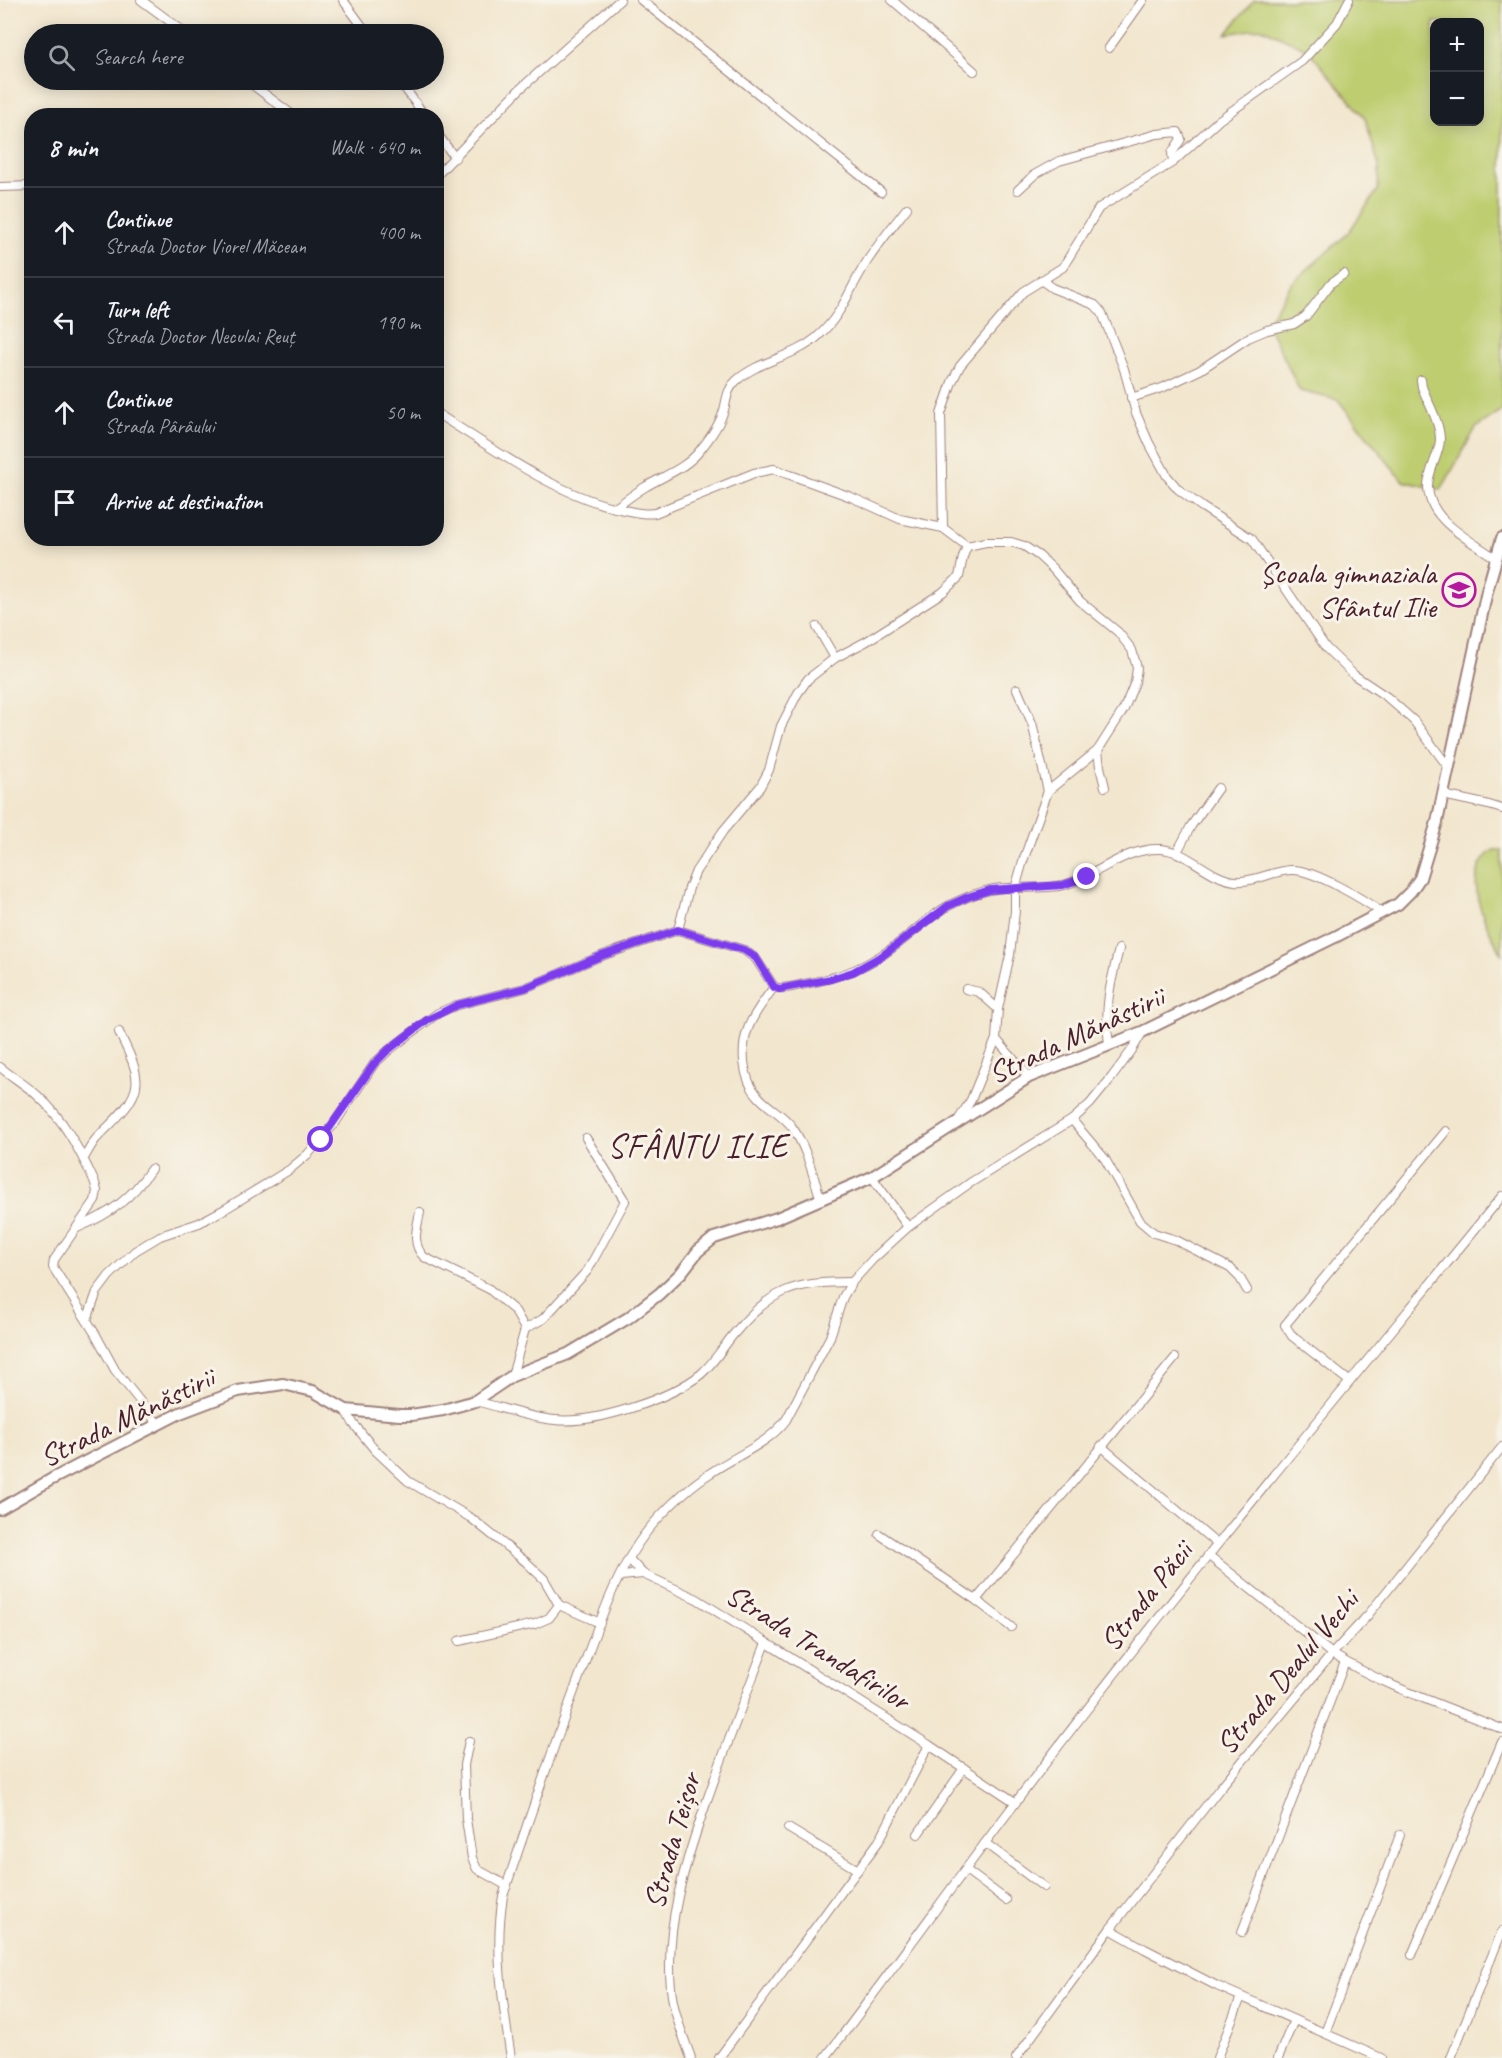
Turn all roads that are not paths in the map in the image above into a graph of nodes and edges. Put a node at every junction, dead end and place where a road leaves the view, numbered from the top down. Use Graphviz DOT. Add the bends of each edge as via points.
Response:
graph roads {
  1 [pos="141,0"];
  2 [pos="343,0"];
  3 [pos="620,0"];
  4 [pos="641,0"];
  5 [pos="892,0"];
  6 [pos="1143,0"];
  7 [pos="1349,0"];
  8 [pos="173,24"];
  9 [pos="361,24"];
  10 [pos="1109,48"];
  11 [pos="974,71"];
  12 [pos="259,90"];
  13 [pos="406,90"];
  14 [pos="283,108"];
  15 [pos="419,108"];
  16 [pos="444,143"];
  17 [pos="455,158"];
  18 [pos="1173,162"];
  19 [pos="444,168"];
  20 [pos="24,186"];
  21 [pos="0,187"];
  22 [pos="1018,190"];
  23 [pos="881,192"];
  24 [pos="907,208"];
  25 [pos="1344,274"];
  26 [pos="1041,280"];
  27 [pos="1421,380"];
  28 [pos="1131,398"];
  29 [pos="444,418"];
  30 [pos="615,508"];
  31 [pos="944,528"];
  32 [pos="1502,538"];
  33 [pos="968,546"];
  34 [pos="1495,558"];
  35 [pos="817,627"];
  36 [pos="835,658"];
  37 [pos="1017,689"];
  38 [pos="1098,750"];
  39 [pos="1449,768"];
  40 [pos="1105,787"];
  41 [pos="1218,788"];
  42 [pos="1048,791"];
  43 [pos="1443,795"];
  44 [pos="1502,809"];
  45 [pos="1177,852"];
  46 [pos="1015,889"];
  47 [pos="1382,913"];
  48 [pos="678,930"];
  49 [pos="1119,950"];
  50 [pos="774,987"];
  51 [pos="966,989"];
  52 [pos="998,1009"];
  53 [pos="118,1032"];
  54 [pos="1142,1032"];
  55 [pos="996,1039"];
  56 [pos="1109,1045"];
  57 [pos="0,1067"];
  58 [pos="1029,1077"];
  59 [pos="958,1120"];
  60 [pos="1072,1120"];
  61 [pos="1446,1131"];
  62 [pos="586,1137"];
  63 [pos="84,1158"];
  64 [pos="151,1169"];
  65 [pos="872,1177"];
  66 [pos="1502,1196"];
  67 [pos="821,1200"];
  68 [pos="420,1212"];
  69 [pos="908,1227"];
  70 [pos="76,1229"];
  71 [pos="852,1282"];
  72 [pos="1247,1290"];
  73 [pos="87,1320"];
  74 [pos="525,1329"];
  75 [pos="1175,1359"];
  76 [pos="512,1377"];
  77 [pos="1348,1381"];
  78 [pos="475,1401"];
  79 [pos="346,1410"];
  80 [pos="158,1424"];
  81 [pos="1101,1446"];
  82 [pos="1502,1447"];
  83 [pos="0,1509"];
  84 [pos="879,1534"];
  85 [pos="1217,1544"];
  86 [pos="1208,1555"];
  87 [pos="630,1560"];
  88 [pos="643,1574"];
  89 [pos="621,1576"];
  90 [pos="976,1600"];
  91 [pos="559,1605"];
  92 [pos="600,1623"];
  93 [pos="1011,1627"];
  94 [pos="459,1641"];
  95 [pos="766,1643"];
  96 [pos="1332,1654"];
  97 [pos="1346,1662"];
  98 [pos="1502,1729"];
  99 [pos="469,1741"];
  100 [pos="1502,1742"];
  101 [pos="929,1745"];
  102 [pos="964,1768"];
  103 [pos="1015,1802"];
  104 [pos="788,1828"];
  105 [pos="918,1834"];
  106 [pos="1400,1834"];
  107 [pos="985,1844"];
  108 [pos="858,1870"];
  109 [pos="966,1870"];
  110 [pos="507,1886"];
  111 [pos="1044,1887"];
  112 [pos="1006,1900"];
  113 [pos="1110,1929"];
  114 [pos="1502,1931"];
  115 [pos="1242,1932"];
  116 [pos="1412,1955"];
  117 [pos="1241,1997"];
  118 [pos="1294,2020"];
  119 [pos="1325,2033"];
  120 [pos="1367,2056"];
  121 [pos="511,2058"];
  122 [pos="691,2058"];
  123 [pos="719,2058"];
  124 [pos="825,2058"];
  125 [pos="1016,2058"];
  126 [pos="1216,2058"];
  127 [pos="1278,2058"];
  128 [pos="1381,2058"];
  129 [pos="1451,2058"];
  1 -- 8 [label="street"];
  2 -- 9 [label="street"];
  3 -- 17 [label="street" via="519,90"];
  4 -- 23 [label="street"];
  5 -- 11 [label="street"];
  6 -- 10 [label="street"];
  7 -- 18 [label="street" via="1337,23 1302,61 1219,120"];
  12 -- 14 [label="street"];
  13 -- 15 [label="street"];
  16 -- 17 [label="street"];
  17 -- 19 [label="street"];
  18 -- 22 [label="street" via="1172,153 1181,139 1178,132 1157,134 1059,161 1034,175"];
  18 -- 26 [label="street" via="1099,208 1063,267"];
  20 -- 21 [label="street"];
  24 -- 30 [label="street" via="866,263 831,323 804,348 735,382 700,452"];
  25 -- 28 [label="street" via="1294,324 1248,338 1200,370"];
  26 -- 28 [label="street" via="1095,305 1102,313"];
  26 -- 31 [label="street" via="1023,292 966,358 945,398 941,414"];
  27 -- 34 [label="street" via="1440,442 1428,487 1431,500 1441,517"];
  28 -- 39 [label="street" via="1149,443 1178,489 1252,539 1326,648 1414,721"];
  29 -- 30 [label="street" via="551,483"];
  30 -- 31 [label="street" via="655,513 754,473 774,469 900,519"];
  31 -- 33 [label="street"];
  32 -- 34 [label="street, Strada Mănăstirii"];
  33 -- 36 [label="street" via="959,577 943,592"];
  33 -- 38 [label="street" via="998,541 1024,546 1053,569 1080,601 1118,632 1132,650 1137,668 1135,682 1124,709"];
  34 -- 39 [label="street, Strada Mănăstirii"];
  35 -- 36 [label="street"];
  36 -- 48 [label="street" via="808,679 798,693 781,726 760,787 696,871"];
  37 -- 42 [label="street" via="1032,723"];
  38 -- 40 [label="street"];
  38 -- 42 [label="street"];
  39 -- 43 [label="street, Strada Mănăstirii"];
  41 -- 45 [label="street"];
  42 -- 46 [label="street"];
  43 -- 44 [label="street"];
  43 -- 47 [label="street, Strada Mănăstirii" via="1420,878 1398,904"];
  45 -- 46 [label="street" via="1138,851 1063,885"];
  45 -- 47 [label="street" via="1235,881 1293,870 1309,873 1361,898"];
  46 -- 50 [label="street" via="990,890 948,906 882,956 853,972 784,989"];
  46 -- 52 [label="street" via="1010,955"];
  47 -- 54 [label="street, Strada Mănăstirii"];
  48 -- 50 [label="street" via="744,950 756,958"];
  48 -- 73 [label="street" via="525,988 457,1005 427,1020 374,1064 335,1123 308,1154 225,1209 160,1236 135,1251 97,1292"];
  49 -- 56 [label="street" via="1108,992"];
  50 -- 67 [label="street" via="749,1024 745,1037 746,1073 759,1098 778,1112 796,1134"];
  51 -- 52 [label="street" via="979,992"];
  52 -- 55 [label="street"];
  53 -- 63 [label="street" via="132,1059 137,1088"];
  54 -- 56 [label="street, Strada Mănăstirii"];
  54 -- 60 [label="street" via="1097,1095"];
  55 -- 58 [label="street"];
  55 -- 59 [label="street" via="971,1100"];
  56 -- 58 [label="street, Strada Mănăstirii"];
  57 -- 63 [label="street" via="54,1112"];
  58 -- 59 [label="street, Strada Mănăstirii"];
  59 -- 65 [label="street, Strada Mănăstirii"];
  60 -- 69 [label="street" via="1000,1163"];
  60 -- 72 [label="street" via="1105,1159 1140,1221 1154,1233 1230,1268"];
  61 -- 77 [label="street" via="1285,1324 1292,1336"];
  62 -- 74 [label="street" via="625,1201 588,1270 543,1319"];
  63 -- 70 [label="street" via="97,1191 95,1201"];
  64 -- 70 [label="street" via="128,1197"];
  65 -- 67 [label="street, Strada Mănăstirii"];
  65 -- 69 [label="street"];
  66 -- 77 [label="street, Strada Păcii"];
  67 -- 76 [label="street, Strada Mănăstirii" via="714,1238 659,1294 628,1318 568,1354"];
  68 -- 74 [label="street" via="418,1252 489,1289 515,1311"];
  69 -- 71 [label="street"];
  70 -- 73 [label="street" via="53,1267"];
  71 -- 78 [label="street" via="808,1283 771,1298 750,1315 702,1372 654,1400 583,1420 535,1418"];
  71 -- 87 [label="street" via="830,1338 779,1430 710,1473 675,1502 653,1524"];
  73 -- 80 [label="street" via="115,1370"];
  74 -- 76 [label="street"];
  75 -- 81 [label="street"];
  76 -- 78 [label="street, Strada Mănăstirii"];
  77 -- 85 [label="street, Strada Păcii"];
  78 -- 79 [label="street, Strada Mănăstirii" via="411,1415"];
  79 -- 80 [label="street, Strada Mănăstirii" via="313,1391 283,1384 238,1391"];
  79 -- 91 [label="street, Strada Mănăstirii" via="375,1450 408,1481 471,1518 526,1562 544,1579"];
  80 -- 83 [label="street, Strada Mănăstirii"];
  81 -- 85 [label="street"];
  81 -- 90 [label="street"];
  82 -- 96 [label="street, Strada Dealul Vechi" via="1368,1615"];
  84 -- 90 [label="street"];
  85 -- 86 [label="street, Strada Păcii"];
  86 -- 96 [label="street"];
  86 -- 103 [label="street, Strada Păcii"];
  87 -- 88 [label="street, Strada Trandafirilor"];
  87 -- 89 [label="street"];
  88 -- 89 [label="street"];
  88 -- 95 [label="street, Strada Trandafirilor" via="697,1599"];
  89 -- 92 [label="street"];
  90 -- 93 [label="street"];
  91 -- 92 [label="street"];
  91 -- 94 [label="street" via="549,1618 535,1624"];
  92 -- 110 [label="street"];
  95 -- 101 [label="street, Strada Trandafirilor"];
  95 -- 122 [label="street, Strada Teișor" via="718,1768 676,1899 671,1989"];
  96 -- 97 [label="street"];
  96 -- 113 [label="street, Strada Dealul Vechi"];
  97 -- 98 [label="street"];
  97 -- 115 [label="street"];
  99 -- 110 [label="street" via="464,1765 472,1858 477,1869"];
  100 -- 116 [label="street"];
  101 -- 102 [label="street, Strada Trandafirilor"];
  101 -- 108 [label="street" via="892,1819"];
  102 -- 103 [label="street, Strada Trandafirilor"];
  102 -- 105 [label="street"];
  103 -- 107 [label="street, Strada Păcii"];
  104 -- 108 [label="street"];
  106 -- 119 [label="street"];
  107 -- 109 [label="street, Strada Păcii"];
  107 -- 111 [label="street"];
  108 -- 123 [label="street"];
  109 -- 112 [label="street"];
  109 -- 124 [label="street, Strada Păcii"];
  110 -- 121 [label="street" via="498,1954"];
  113 -- 117 [label="street"];
  113 -- 125 [label="street, Strada Dealul Vechi"];
  114 -- 129 [label="street"];
  117 -- 118 [label="street"];
  117 -- 126 [label="street"];
  118 -- 119 [label="street"];
  118 -- 127 [label="street"];
  119 -- 120 [label="street"];
  120 -- 128 [label="street"];
}
